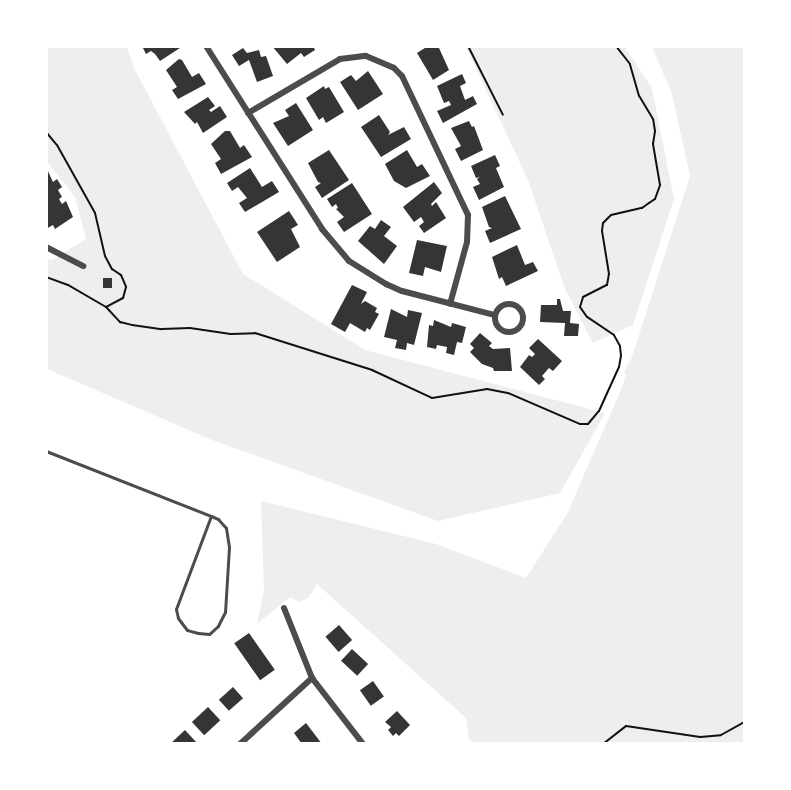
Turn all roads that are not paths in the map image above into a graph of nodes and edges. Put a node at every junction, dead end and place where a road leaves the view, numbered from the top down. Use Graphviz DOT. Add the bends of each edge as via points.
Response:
graph roads {
  1 [pos="206,46"];
  2 [pos="249,113"];
  3 [pos="46,247"];
  4 [pos="83,266"];
  5 [pos="450,304"];
  6 [pos="495,315"];
  7 [pos="46,451"];
  8 [pos="211,516"];
  9 [pos="284,608"];
  10 [pos="312,678"];
  11 [pos="240,744"];
  12 [pos="363,744"];
  1 -- 2 [label="street"];
  2 -- 5 [label="street" via="322,229 349,261 386,284"];
  2 -- 5 [label="street" via="340,58 372,58 388,64 402,76 468,215 467,242"];
  3 -- 4 [label="street"];
  5 -- 6 [label="street"];
  6 -- 6 [label="street" via="496,324 503,331 513,332 522,322 520,309 512,304 499,307"];
  7 -- 8 [label="lane"];
  8 -- 8 [label="lane" via="226,528 229,547 225,612 209,634 188,630 176,609"];
  9 -- 10 [label="street"];
  10 -- 11 [label="street"];
  10 -- 12 [label="street"];
}
